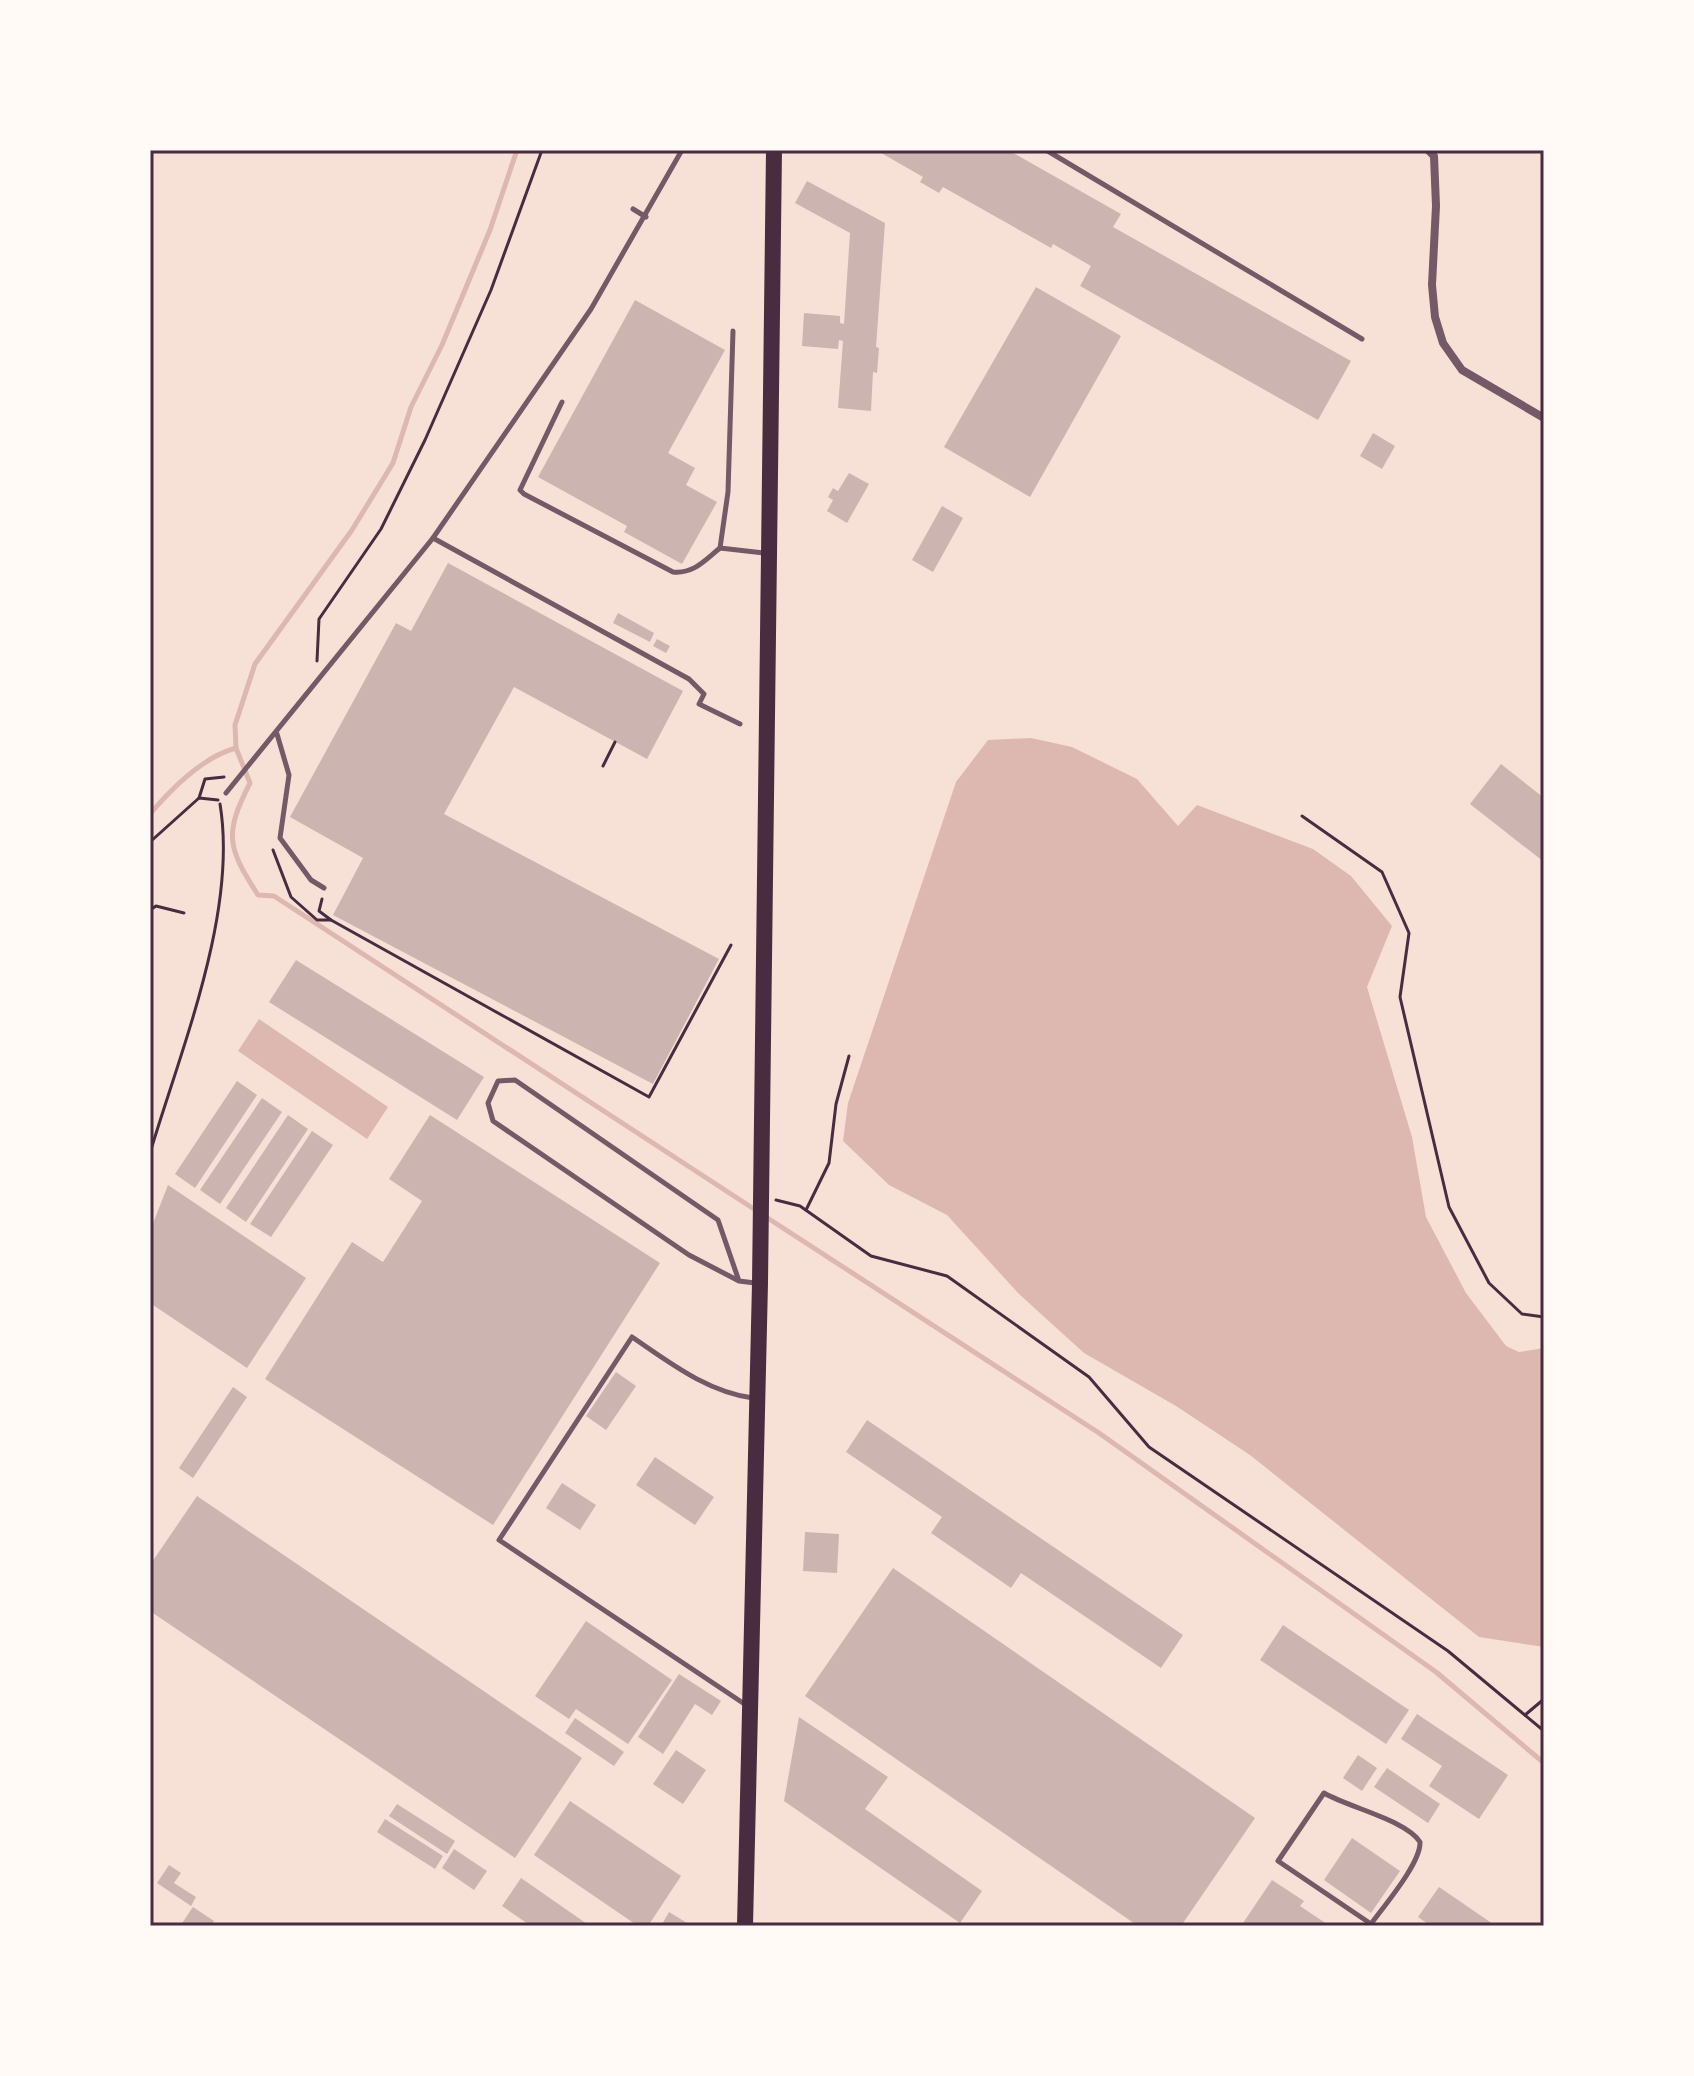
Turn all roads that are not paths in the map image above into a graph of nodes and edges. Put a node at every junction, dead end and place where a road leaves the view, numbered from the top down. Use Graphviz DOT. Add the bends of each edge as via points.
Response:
graph roads {
  1 [pos="682,150"];
  2 [pos="774,150"];
  3 [pos="1046,150"];
  4 [pos="1428,150"];
  5 [pos="633,209"];
  6 [pos="646,217"];
  7 [pos="733,331"];
  8 [pos="1362,339"];
  9 [pos="562,402"];
  10 [pos="1544,418"];
  11 [pos="433,538"];
  12 [pos="720,548"];
  13 [pos="769,553"];
  14 [pos="740,724"];
  15 [pos="277,733"];
  16 [pos="226,793"];
  17 [pos="324,888"];
  18 [pos="739,1281"];
  19 [pos="760,1283"];
  20 [pos="758,1398"];
  21 [pos="750,1708"];
  22 [pos="1373,1925"];
  23 [pos="745,1926"];
  1 -- 6 [label="lane"];
  2 -- 13 [label="main road"];
  3 -- 8 [label="lane"];
  4 -- 10 [label="street" via="1434,156 1435,317 1443,343 1462,370"];
  5 -- 6 [label="lane"];
  6 -- 11 [label="lane" via="591,309"];
  7 -- 12 [label="lane" via="728,492"];
  9 -- 12 [label="lane" via="520,490 673,572 695,568"];
  11 -- 14 [label="lane" via="689,679 704,694 699,704"];
  11 -- 15 [label="lane"];
  12 -- 13 [label="lane"];
  13 -- 19 [label="main road"];
  15 -- 16 [label="lane"];
  15 -- 17 [label="lane" via="289,775 280,838 311,880"];
  18 -- 18 [label="lane" via="689,1255 493,1121 488,1103 498,1081 515,1080 718,1220"];
  18 -- 19 [label="lane"];
  19 -- 20 [label="main road"];
  20 -- 21 [label="main road"];
  20 -- 21 [label="lane" via="723,1392 632,1337 499,1540"];
  21 -- 23 [label="main road"];
  22 -- 22 [label="lane" via="1278,1861 1324,1793 1394,1821 1420,1842 1409,1870"];
}
